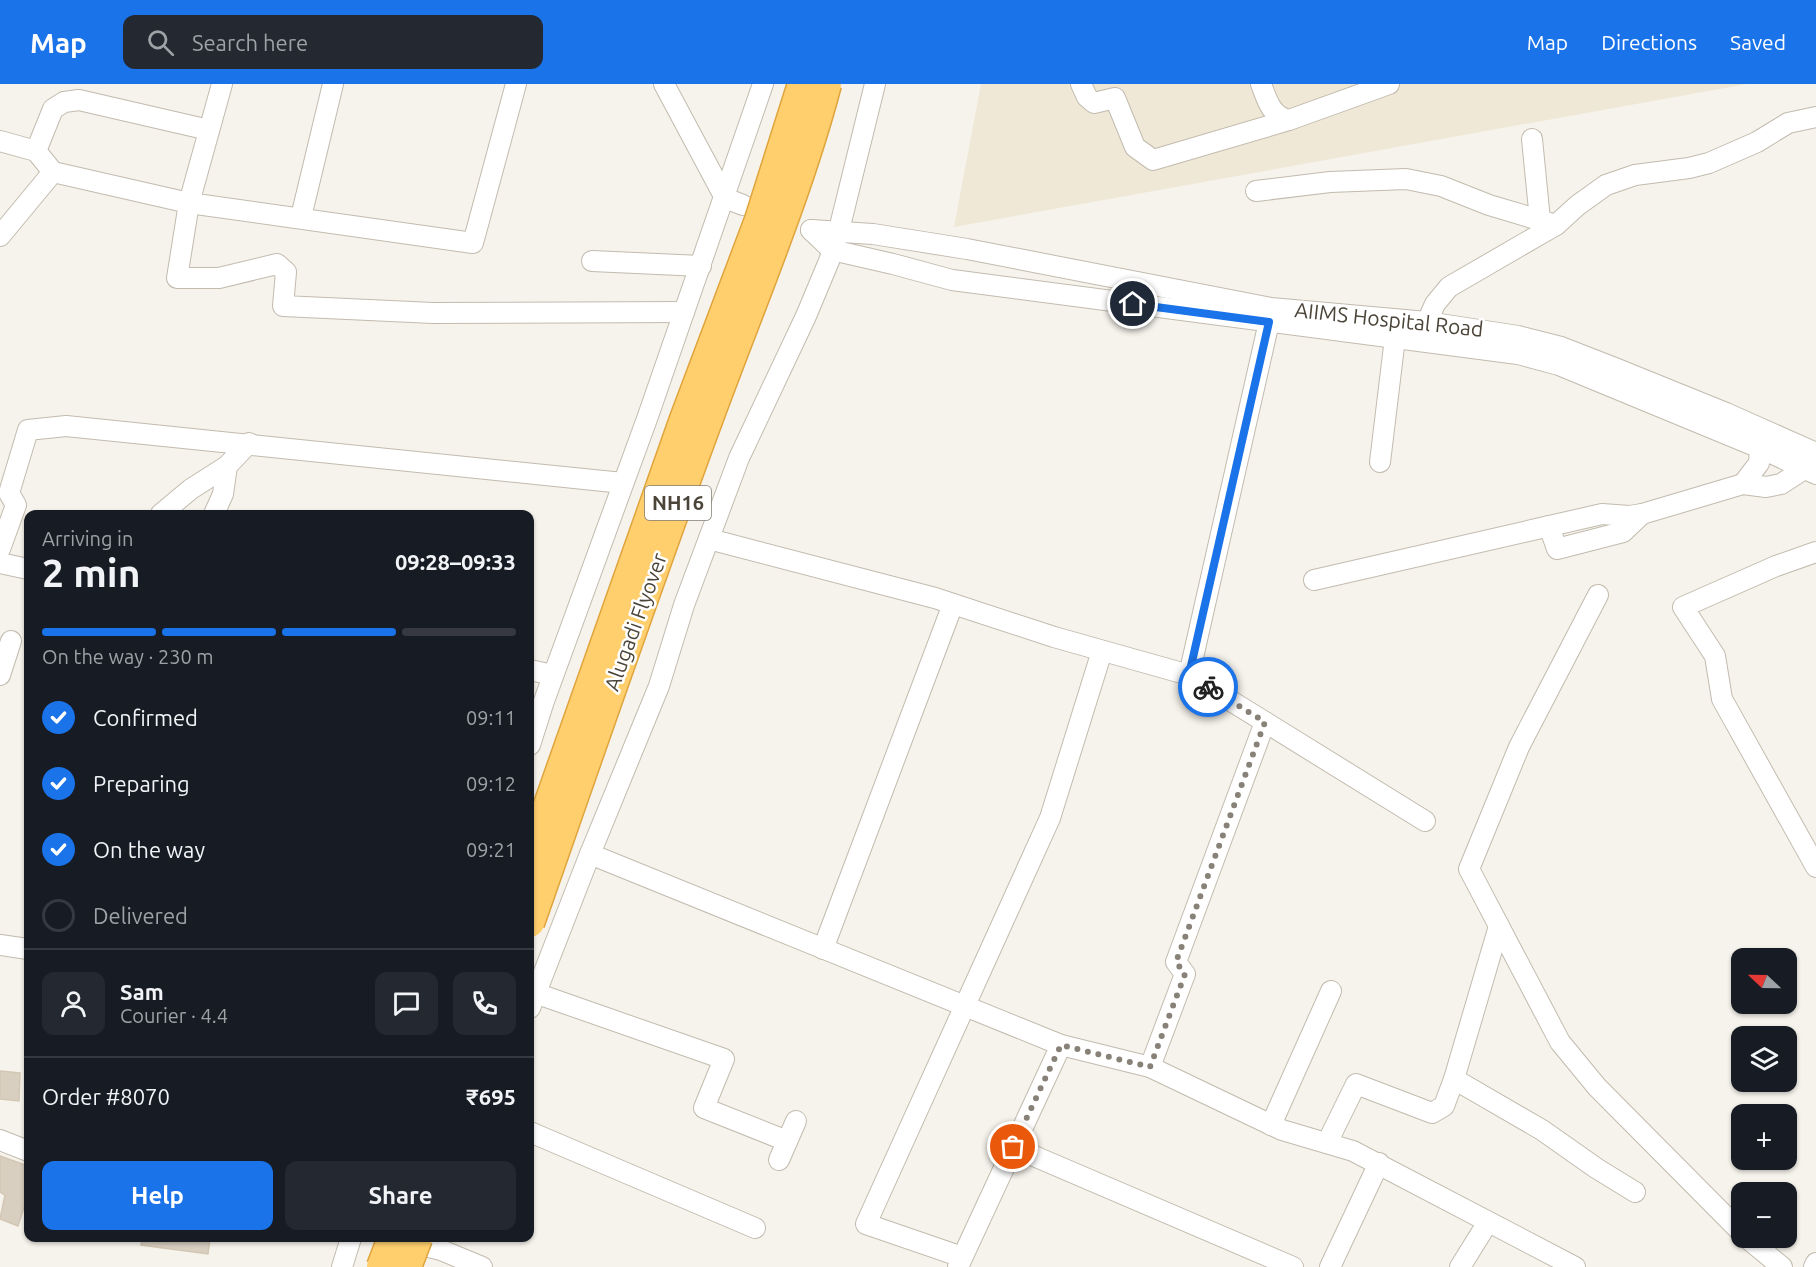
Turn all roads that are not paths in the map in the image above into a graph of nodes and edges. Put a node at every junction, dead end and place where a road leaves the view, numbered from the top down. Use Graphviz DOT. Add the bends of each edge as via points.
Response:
graph roads {
  1 [pos="222,84"];
  2 [pos="333,84"];
  3 [pos="516,84"];
  4 [pos="664,84"];
  5 [pos="763,84"];
  6 [pos="802,84"];
  7 [pos="827,84"];
  8 [pos="875,84"];
  9 [pos="1080,84"];
  10 [pos="1261,84"];
  11 [pos="1389,84"];
  12 [pos="1816,117"];
  13 [pos="1289,120"];
  14 [pos="209,129"];
  15 [pos="1532,139"];
  16 [pos="0,141"];
  17 [pos="36,151"];
  18 [pos="53,171"];
  19 [pos="1256,191"];
  20 [pos="725,198"];
  21 [pos="189,203"];
  22 [pos="743,205"];
  23 [pos="301,218"];
  24 [pos="1548,223"];
  25 [pos="839,230"];
  26 [pos="0,236"];
  27 [pos="832,250"];
  28 [pos="592,261"];
  29 [pos="701,266"];
  30 [pos="684,312"];
  31 [pos="1269,322"];
  32 [pos="1427,322"];
  33 [pos="1398,332"];
  34 [pos="249,443"];
  35 [pos="1760,448"];
  36 [pos="1380,462"];
  37 [pos="1812,465"];
  38 [pos="227,466"];
  39 [pos="623,483"];
  40 [pos="1743,484"];
  41 [pos="166,510"];
  42 [pos="216,510"];
  43 [pos="709,539"];
  44 [pos="0,549"];
  45 [pos="1816,552"];
  46 [pos="0,563"];
  47 [pos="24,568"];
  48 [pos="1314,580"];
  49 [pos="1598,595"];
  50 [pos="953,604"];
  51 [pos="13,638"];
  52 [pos="1102,651"];
  53 [pos="534,671"];
  54 [pos="0,675"];
  55 [pos="553,675"];
  56 [pos="1189,675"];
  57 [pos="1265,722"];
  58 [pos="534,733"];
  59 [pos="1425,821"];
  60 [pos="534,845"];
  61 [pos="590,854"];
  62 [pos="1816,867"];
  63 [pos="534,912"];
  64 [pos="1499,926"];
  65 [pos="0,945"];
  66 [pos="24,948"];
  67 [pos="823,949"];
  68 [pos="1331,991"];
  69 [pos="534,996"];
  70 [pos="534,1002"];
  71 [pos="964,1005"];
  72 [pos="1061,1045"];
  73 [pos="1150,1067"];
  74 [pos="1454,1078"];
  75 [pos="796,1121"];
  76 [pos="1271,1125"];
  77 [pos="534,1134"];
  78 [pos="0,1140"];
  79 [pos="787,1141"];
  80 [pos="1327,1143"];
  81 [pos="1013,1147"];
  82 [pos="24,1149"];
  83 [pos="779,1160"];
  84 [pos="1379,1163"];
  85 [pos="1635,1192"];
  86 [pos="1488,1222"];
  87 [pos="1731,1222"];
  88 [pos="755,1228"];
  89 [pos="350,1242"];
  90 [pos="390,1242"];
  91 [pos="409,1242"];
  92 [pos="435,1248"];
  93 [pos="1759,1248"];
  94 [pos="960,1262"];
  95 [pos="342,1267"];
  96 [pos="381,1267"];
  97 [pos="407,1267"];
  98 [pos="482,1267"];
  99 [pos="1293,1267"];
  100 [pos="1330,1267"];
  101 [pos="1460,1267"];
  102 [pos="1575,1267"];
  103 [pos="1782,1267"];
  1 -- 14 [label="street"];
  2 -- 23 [label="street"];
  3 -- 23 [label="street" via="472,243"];
  4 -- 20 [label="street"];
  5 -- 20 [label="street"];
  6 -- 60 [label="highway, Alugadi Flyover / NH16, bridge" via="759,220 679,433"];
  7 -- 63 [label="highway, Alugadi Flyover / NH16, bridge" via="777,238 706,426"];
  8 -- 25 [label="street"];
  9 -- 13 [label="street" via="1094,103 1115,98 1135,147 1153,159"];
  10 -- 13 [label="street" via="1274,113"];
  11 -- 13 [label="street"];
  12 -- 24 [label="street" via="1788,123 1709,163 1635,175 1606,184"];
  14 -- 17 [label="street" via="79,100 64,102 53,110"];
  14 -- 21 [label="street"];
  15 -- 24 [label="street"];
  16 -- 17 [label="street"];
  17 -- 18 [label="street"];
  18 -- 21 [label="street"];
  18 -- 26 [label="street"];
  19 -- 24 [label="street" via="1330,182 1406,179 1441,186"];
  20 -- 22 [label="street"];
  20 -- 29 [label="street"];
  21 -- 23 [label="street"];
  21 -- 30 [label="street" via="177,278 219,278 277,264 286,272 283,306 433,313"];
  24 -- 32 [label="street" via="1449,287"];
  25 -- 27 [label="street"];
  25 -- 27 [label="street, AIIMS Hospital Road" via="811,230"];
  25 -- 33 [label="street, AIIMS Hospital Road" via="967,249"];
  27 -- 31 [label="street, AIIMS Hospital Road" via="952,280"];
  27 -- 43 [label="street" via="806,316 739,458"];
  28 -- 29 [label="street"];
  29 -- 30 [label="street"];
  30 -- 39 [label="street"];
  31 -- 33 [label="street, AIIMS Hospital Road"];
  31 -- 56 [label="street"];
  32 -- 33 [label="street, AIIMS Hospital Road"];
  32 -- 37 [label="street, AIIMS Hospital Road" via="1561,347 1716,409"];
  33 -- 35 [label="street, AIIMS Hospital Road" via="1559,365"];
  33 -- 36 [label="street"];
  34 -- 38 [label="street"];
  34 -- 39 [label="street"];
  34 -- 44 [label="street" via="66,426 28,430 9,493 16,506"];
  35 -- 37 [label="street, AIIMS Hospital Road"];
  35 -- 40 [label="street" via="1759,462"];
  37 -- 40 [label="street" via="1781,484"];
  38 -- 41 [label="street"];
  38 -- 42 [label="street" via="223,494"];
  39 -- 55 [label="street"];
  40 -- 48 [label="street" via="1642,514 1602,514"];
  43 -- 50 [label="street"];
  43 -- 61 [label="street" via="659,686"];
  45 -- 62 [label="street" via="1683,607 1715,656 1722,699"];
  46 -- 47 [label="street"];
  49 -- 64 [label="street" via="1519,747 1469,869"];
  50 -- 52 [label="street"];
  50 -- 67 [label="street"];
  51 -- 54 [label="street"];
  52 -- 56 [label="street"];
  52 -- 71 [label="street" via="1050,818"];
  53 -- 55 [label="street"];
  55 -- 58 [label="street"];
  56 -- 57 [label="street"];
  57 -- 59 [label="street"];
  57 -- 73 [label="street" via="1176,962 1185,974"];
  61 -- 67 [label="street"];
  61 -- 69 [label="street"];
  64 -- 74 [label="street"];
  64 -- 87 [label="street" via="1560,1042 1597,1087"];
  65 -- 66 [label="street"];
  67 -- 71 [label="street"];
  68 -- 76 [label="street"];
  70 -- 79 [label="street" via="724,1059 704,1108"];
  71 -- 72 [label="street"];
  71 -- 94 [label="street" via="866,1224"];
  72 -- 73 [label="street"];
  72 -- 81 [label="street"];
  73 -- 76 [label="street"];
  74 -- 80 [label="street" via="1444,1106 1432,1113 1356,1084"];
  74 -- 85 [label="street"];
  75 -- 79 [label="street"];
  76 -- 80 [label="street"];
  77 -- 88 [label="street"];
  78 -- 82 [label="street"];
  79 -- 83 [label="street"];
  80 -- 84 [label="street"];
  81 -- 94 [label="street"];
  81 -- 99 [label="street"];
  84 -- 86 [label="street"];
  84 -- 100 [label="street"];
  86 -- 101 [label="street"];
  86 -- 102 [label="street"];
  89 -- 95 [label="street"];
  90 -- 96 [label="highway, bridge"];
  91 -- 92 [label="street"];
  92 -- 97 [label="highway, bridge"];
  92 -- 98 [label="street"];
  93 -- 103 [label="street"];
}
